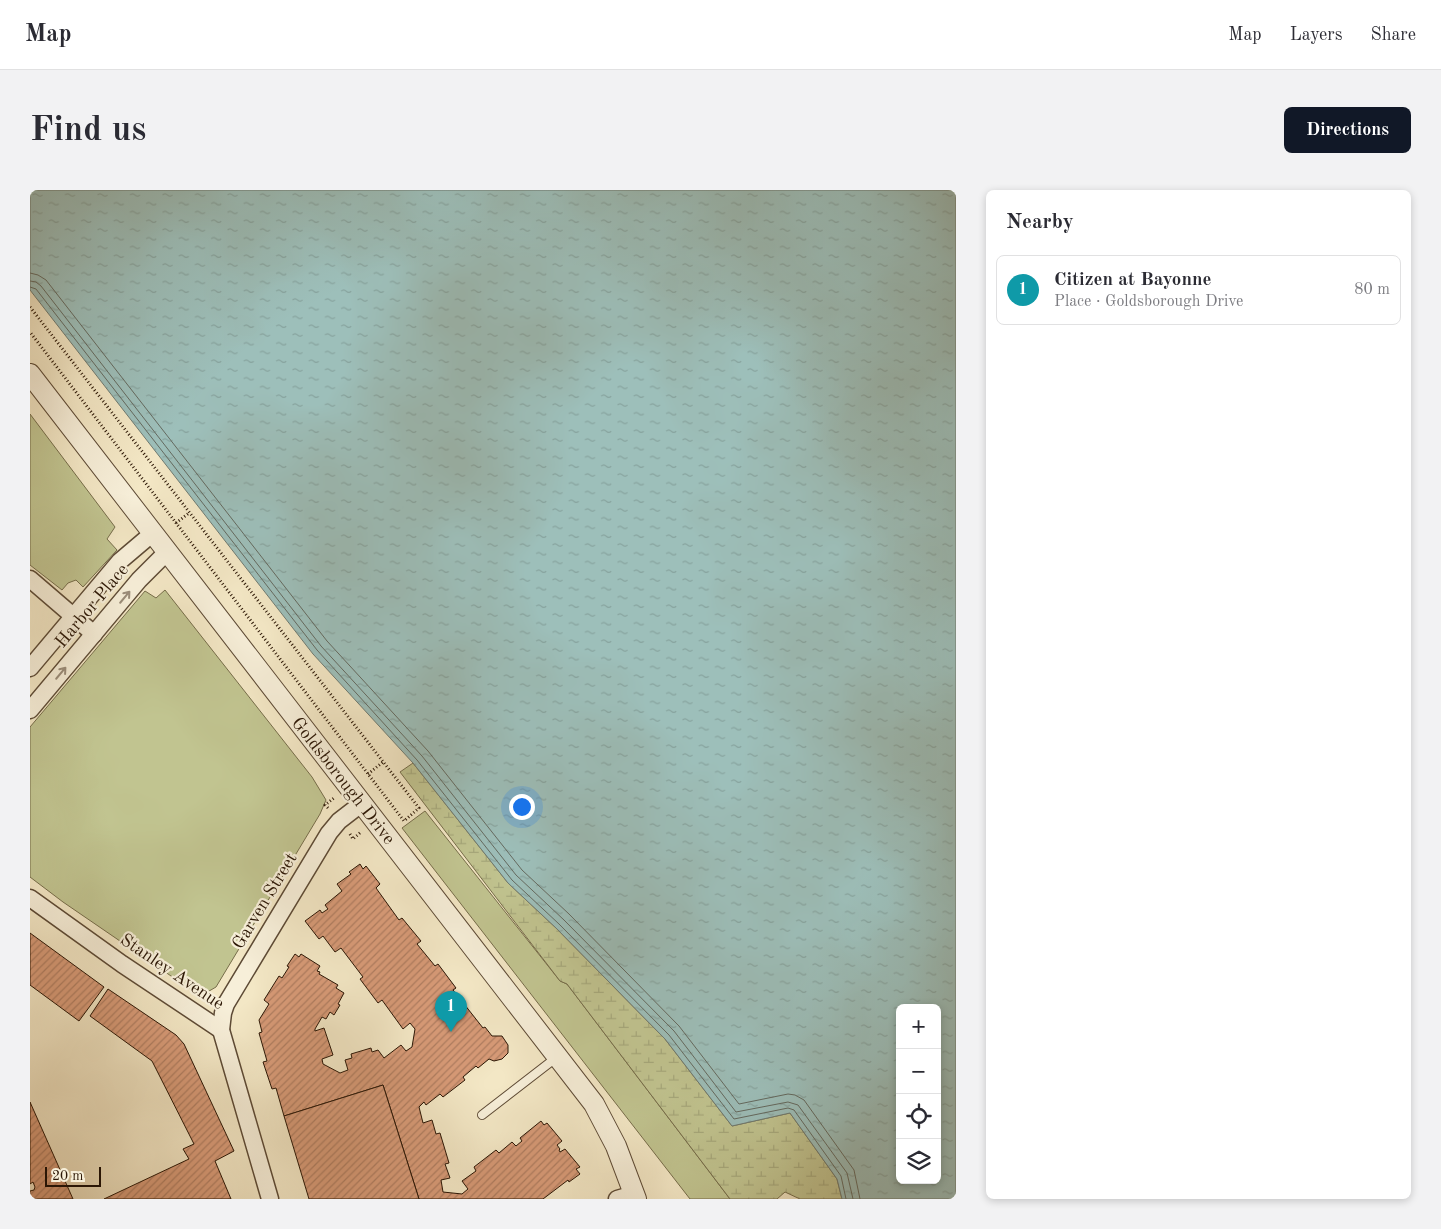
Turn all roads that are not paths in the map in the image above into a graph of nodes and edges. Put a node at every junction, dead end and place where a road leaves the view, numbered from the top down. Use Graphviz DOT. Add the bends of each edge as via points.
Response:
graph roads {
  1 [pos="30,374"];
  2 [pos="153,533"];
  3 [pos="167,552"];
  4 [pos="30,579"];
  5 [pos="73,617"];
  6 [pos="94,634"];
  7 [pos="30,668"];
  8 [pos="30,710"];
  9 [pos="361,804"];
  10 [pos="30,898"];
  11 [pos="221,1030"];
  12 [pos="557,1057"];
  13 [pos="482,1115"];
  14 [pos="629,1197"];
  15 [pos="270,1199"];
  1 -- 2 [label="street, Goldsborough Drive"];
  2 -- 3 [label="street, Goldsborough Drive"];
  2 -- 5 [label="street, Harbor Place" via="120,561"];
  6 -- 3 [label="street, Harbor Place, one-way"];
  3 -- 9 [label="street, Goldsborough Drive"];
  4 -- 5 [label="street"];
  5 -- 6 [label="street"];
  5 -- 7 [label="street, Harbor Place"];
  8 -- 6 [label="street, Harbor Place, one-way"];
  9 -- 11 [label="street, Garven Street" via="329,833 226,1004"];
  9 -- 12 [label="street, Goldsborough Drive"];
  10 -- 11 [label="street, Stanley Avenue"];
  11 -- 15 [label="street, Stanley Avenue"];
  12 -- 13 [label="lane"];
  12 -- 14 [label="street, Goldsborough Drive" via="602,1117 616,1146"];
}
